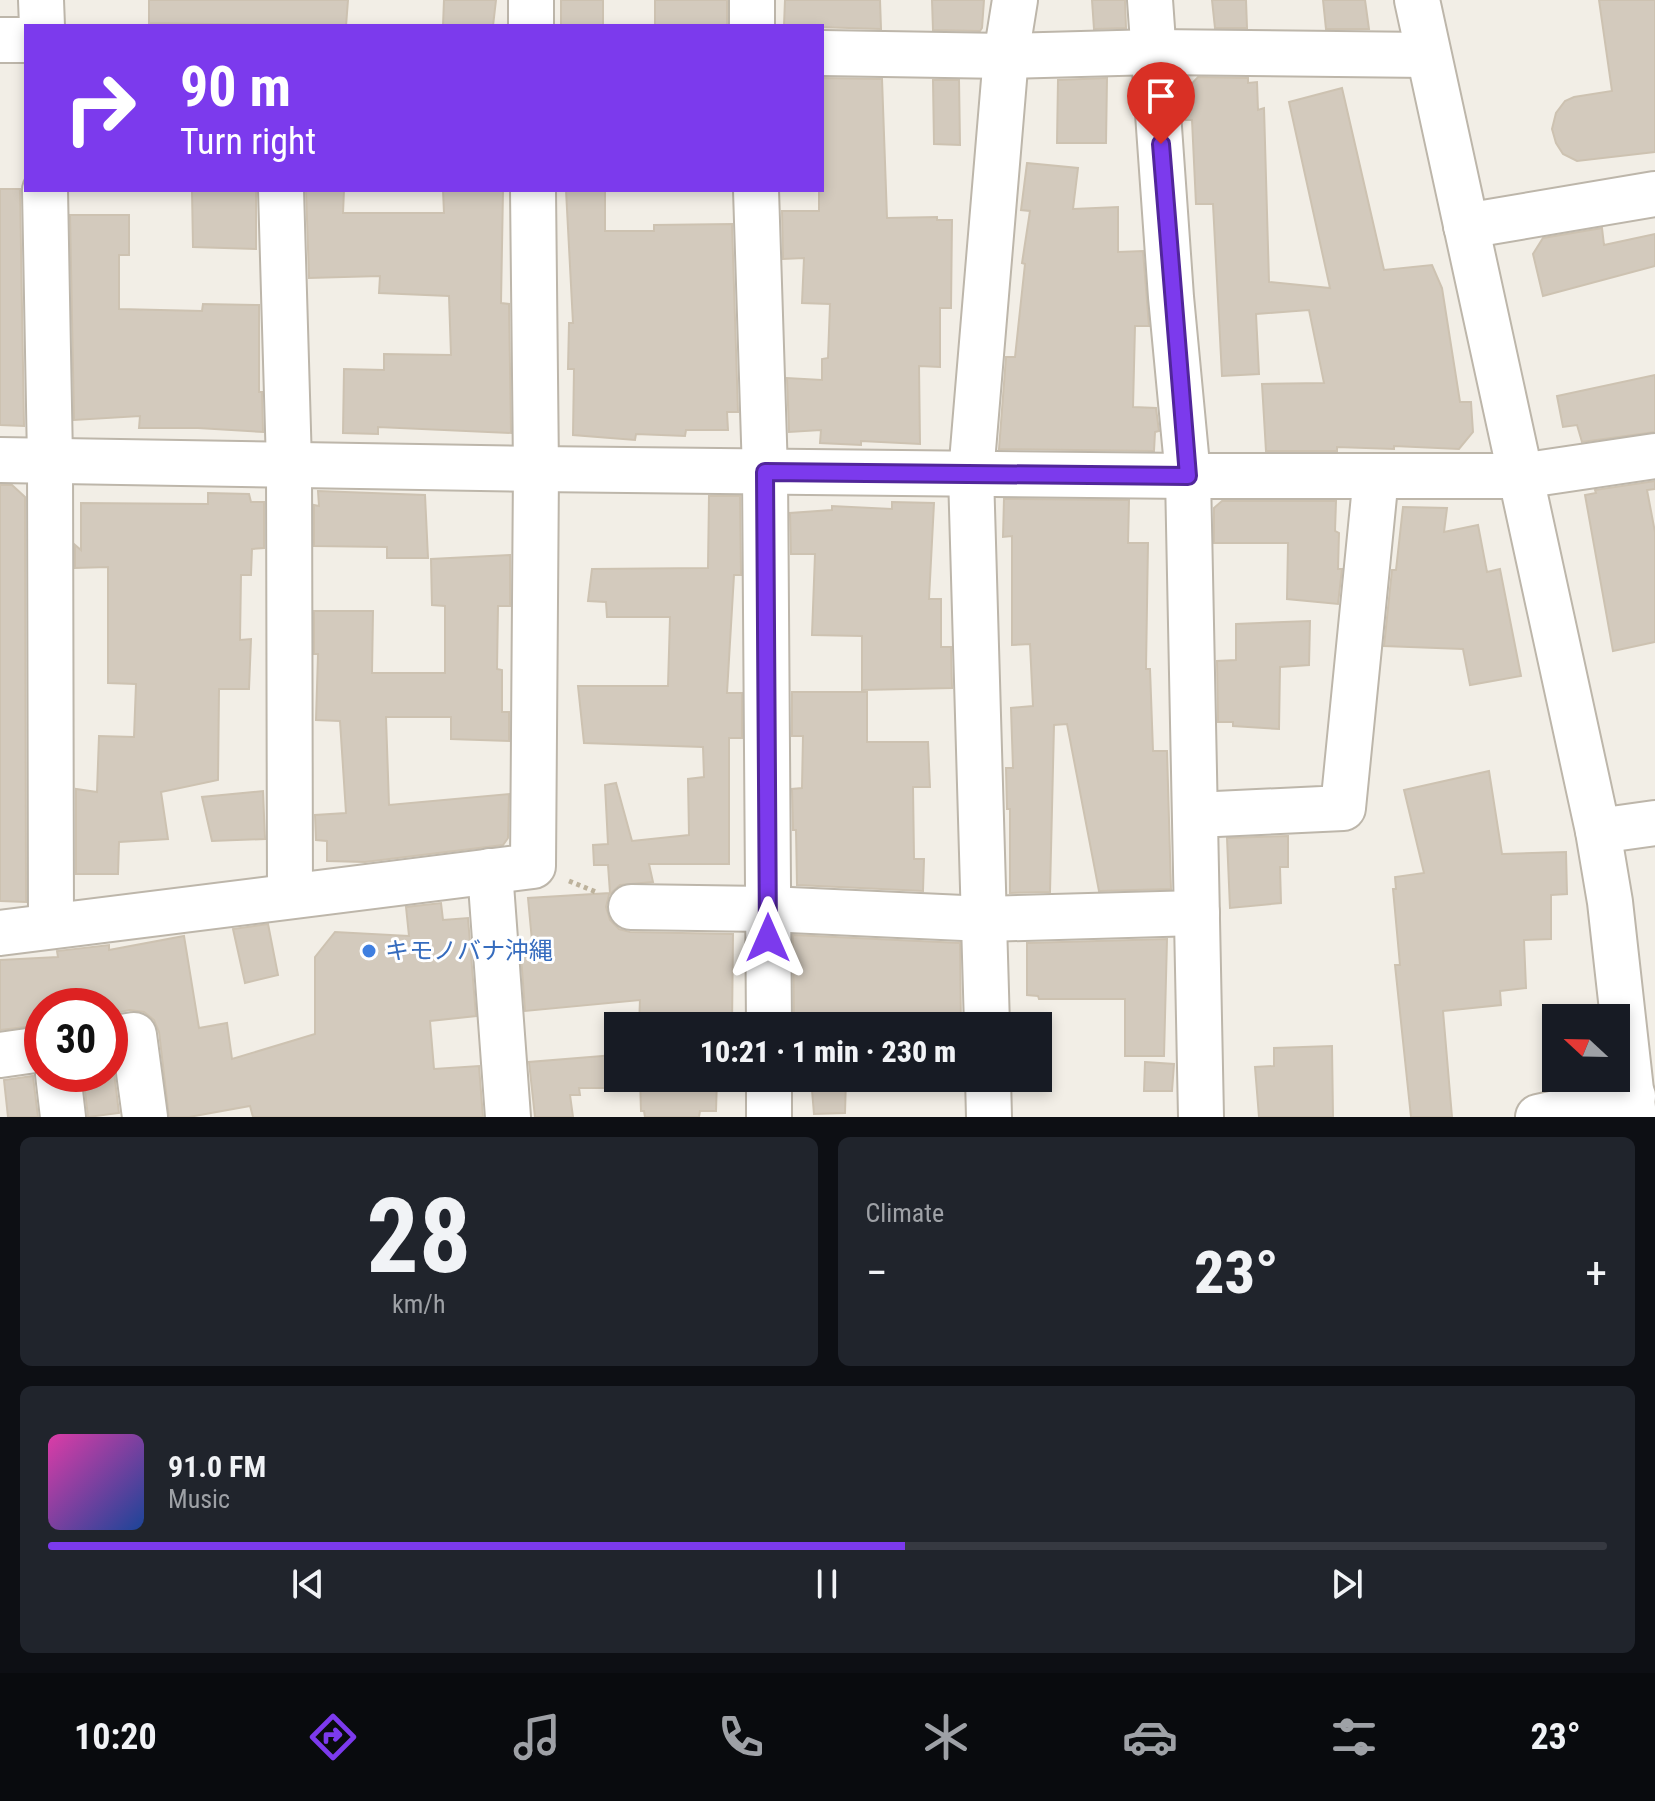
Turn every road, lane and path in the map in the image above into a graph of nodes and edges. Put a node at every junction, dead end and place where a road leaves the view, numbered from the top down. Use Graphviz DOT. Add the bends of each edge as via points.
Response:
graph roads {
  1 [pos="41,0"];
  2 [pos="531,0"];
  3 [pos="752,0"];
  4 [pos="1015,0"];
  5 [pos="1150,0"];
  6 [pos="1417,0"];
  7 [pos="42,24"];
  8 [pos="531,24"];
  9 [pos="752,24"];
  10 [pos="0,40"];
  11 [pos="24,40"];
  12 [pos="1155,52"];
  13 [pos="824,53"];
  14 [pos="1427,55"];
  15 [pos="1006,56"];
  16 [pos="45,192"];
  17 [pos="281,192"];
  18 [pos="533,192"];
  19 [pos="756,192"];
  20 [pos="1655,194"];
  21 [pos="1466,226"];
  22 [pos="1655,456"];
  23 [pos="50,459"];
  24 [pos="0,460"];
  25 [pos="289,464"];
  26 [pos="536,469"];
  27 [pos="765,472"];
  28 [pos="971,474"];
  29 [pos="1188,476"];
  30 [pos="1376,476"];
  31 [pos="1520,476"];
  32 [pos="1195,815"];
  33 [pos="1655,823"];
  34 [pos="1598,831"];
  35 [pos="533,866"];
  36 [pos="490,871"];
  37 [pos="290,896"];
  38 [pos="631,907"];
  39 [pos="768,909"];
  40 [pos="1197,913"];
  41 [pos="985,919"];
  42 [pos="51,926"];
  43 [pos="0,933"];
  44 [pos="769,1012"];
  45 [pos="987,1012"];
  46 [pos="128,1036"];
  47 [pos="24,1052"];
  48 [pos="0,1055"];
  49 [pos="60,1092"];
  50 [pos="769,1092"];
  51 [pos="988,1092"];
  52 [pos="1634,1106"];
  53 [pos="63,1117"];
  54 [pos="145,1117"];
  55 [pos="508,1117"];
  56 [pos="769,1117"];
  57 [pos="989,1117"];
  58 [pos="1201,1117"];
  59 [pos="1538,1117"];
  1 -- 7 [label="street"];
  2 -- 8 [label="street"];
  3 -- 9 [label="street"];
  4 -- 15 [label="street"];
  5 -- 12 [label="street"];
  6 -- 14 [label="street"];
  10 -- 11 [label="street"];
  12 -- 14 [label="street"];
  12 -- 15 [label="street"];
  12 -- 29 [label="street"];
  13 -- 15 [label="street"];
  14 -- 21 [label="street"];
  15 -- 28 [label="street"];
  16 -- 23 [label="street"];
  17 -- 25 [label="street"];
  18 -- 26 [label="street"];
  19 -- 27 [label="street"];
  20 -- 21 [label="street"];
  21 -- 31 [label="street"];
  22 -- 31 [label="street"];
  23 -- 24 [label="street"];
  23 -- 25 [label="street"];
  23 -- 42 [label="street"];
  25 -- 26 [label="street"];
  25 -- 37 [label="street"];
  26 -- 27 [label="street"];
  26 -- 35 [label="street"];
  27 -- 28 [label="street"];
  27 -- 39 [label="street"];
  28 -- 29 [label="street"];
  28 -- 41 [label="street"];
  29 -- 30 [label="street"];
  29 -- 32 [label="street"];
  30 -- 31 [label="street"];
  30 -- 32 [label="street" via="1343,808"];
  31 -- 34 [label="street"];
  32 -- 40 [label="street"];
  33 -- 34 [label="street"];
  34 -- 52 [label="street"];
  35 -- 36 [label="street"];
  35 -- 38 [label="path"];
  36 -- 37 [label="street"];
  36 -- 55 [label="street"];
  37 -- 42 [label="street"];
  38 -- 39 [label="street"];
  39 -- 41 [label="street"];
  39 -- 44 [label="street"];
  40 -- 41 [label="street"];
  40 -- 58 [label="street"];
  41 -- 45 [label="street"];
  42 -- 43 [label="street"];
  46 -- 54 [label="street" via="134,1035"];
  47 -- 48 [label="street"];
  49 -- 53 [label="street"];
  50 -- 56 [label="street"];
  51 -- 57 [label="street"];
  52 -- 59 [label="street"];
}
